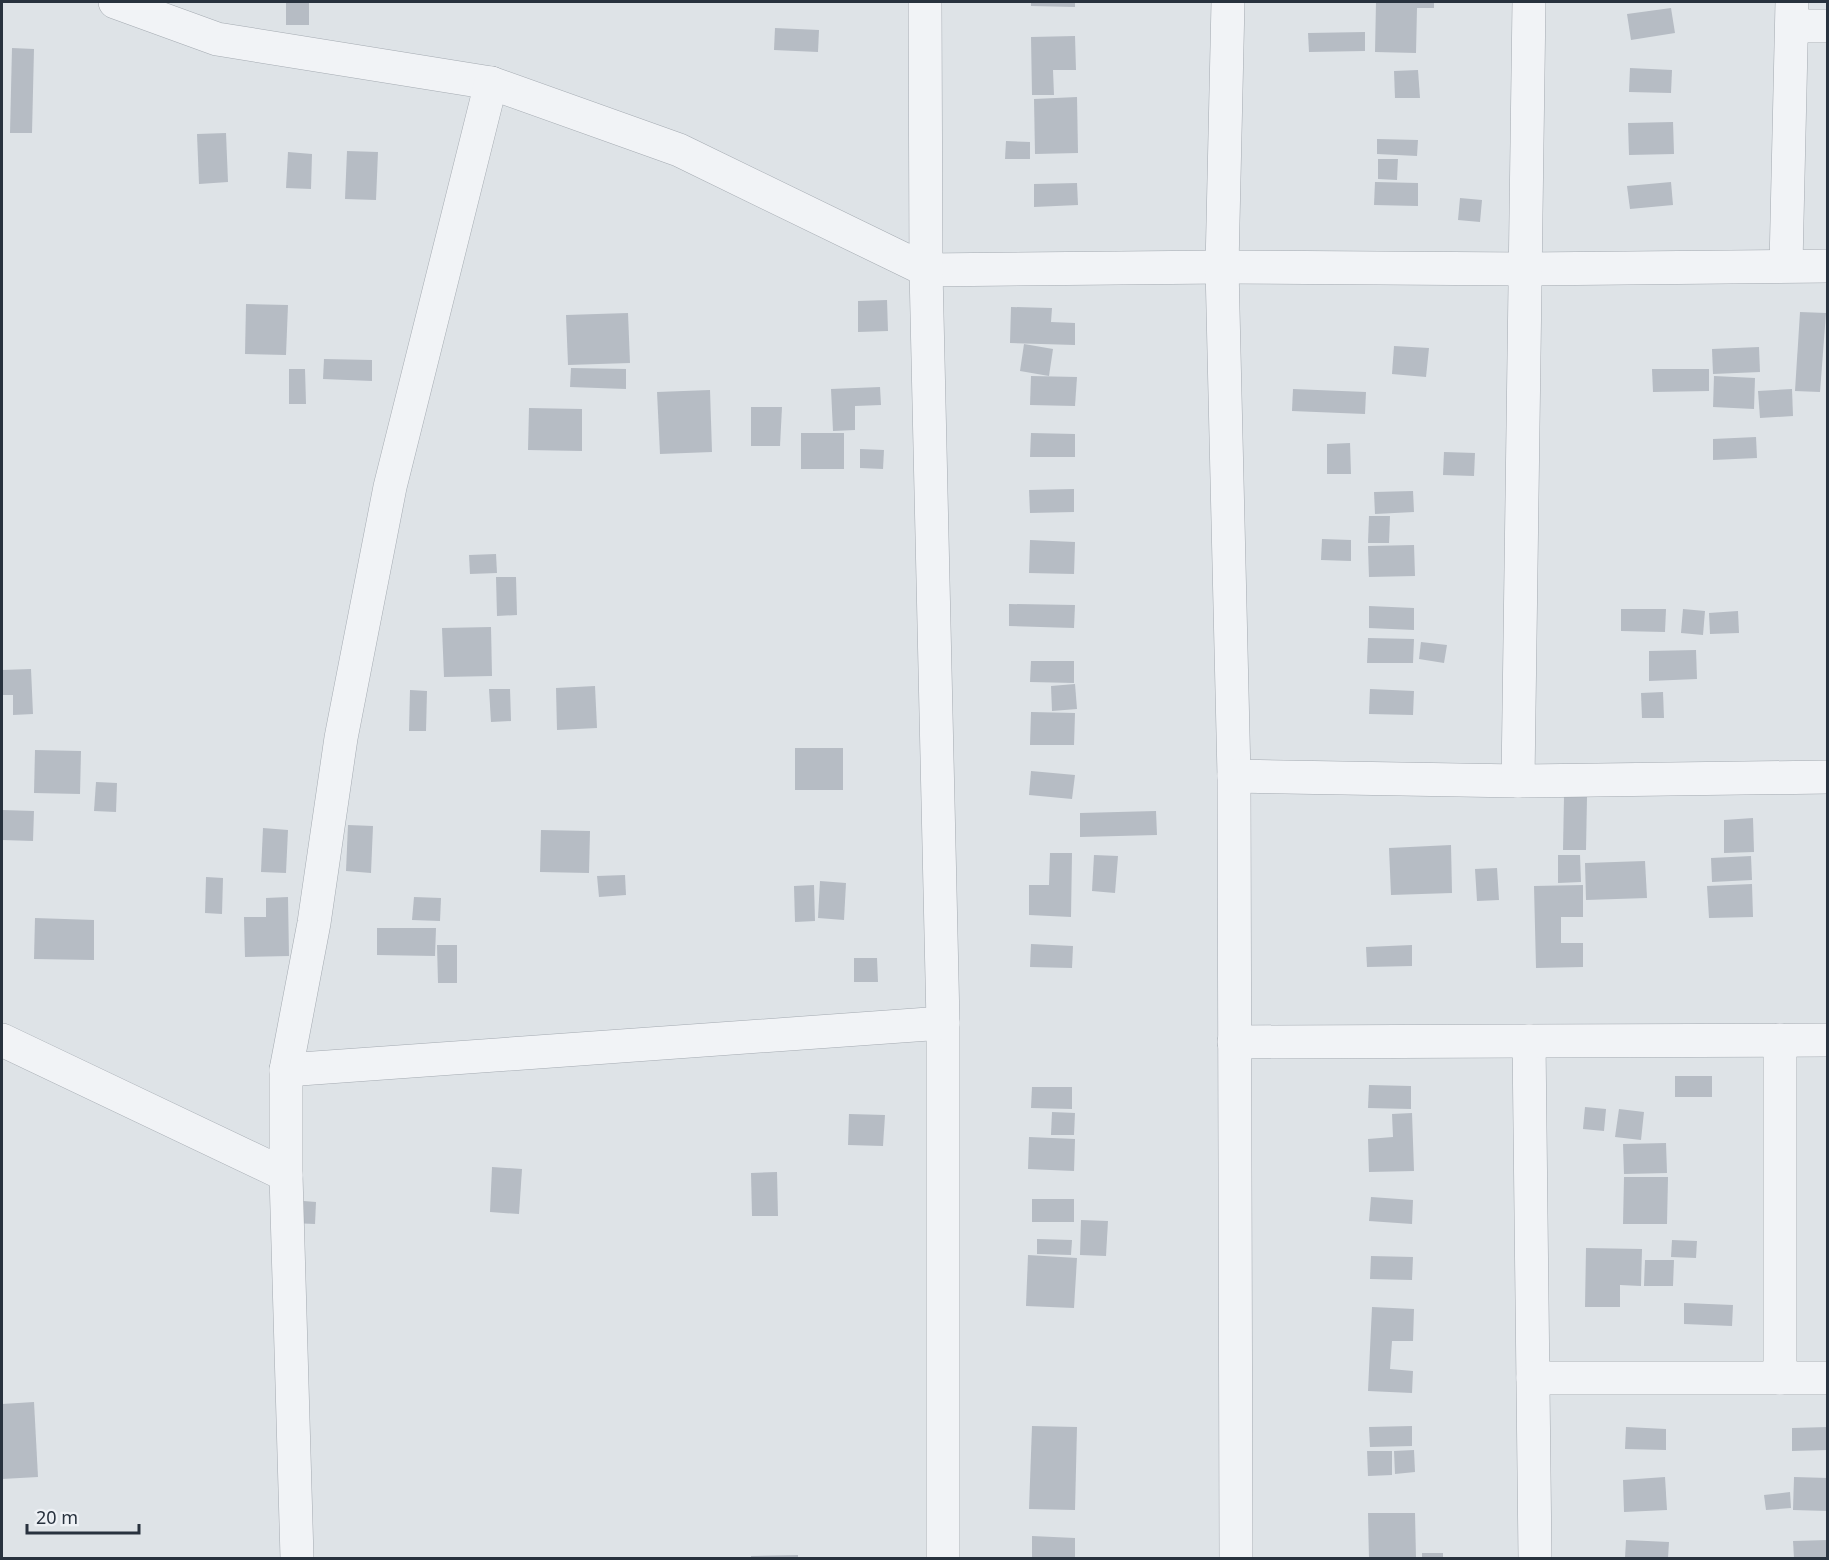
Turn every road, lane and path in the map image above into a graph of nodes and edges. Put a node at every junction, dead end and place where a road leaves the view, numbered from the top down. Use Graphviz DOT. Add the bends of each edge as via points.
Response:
graph roads {
  1 [pos="116,2"];
  2 [pos="925,2"];
  3 [pos="1228,2"];
  4 [pos="1529,2"];
  5 [pos="1792,14"];
  6 [pos="1827,26"];
  7 [pos="491,83"];
  8 [pos="1786,266"];
  9 [pos="1827,266"];
  10 [pos="1222,267"];
  11 [pos="1526,269"];
  12 [pos="926,270"];
  13 [pos="1234,776"];
  14 [pos="1827,777"];
  15 [pos="1518,781"];
  16 [pos="943,1023"];
  17 [pos="1780,1040"];
  18 [pos="1827,1040"];
  19 [pos="2,1041"];
  20 [pos="1529,1041"];
  21 [pos="1234,1042"];
  22 [pos="286,1070"];
  23 [pos="286,1175"];
  24 [pos="1533,1378"];
  25 [pos="1780,1378"];
  26 [pos="1827,1378"];
  27 [pos="297,1558"];
  28 [pos="943,1558"];
  29 [pos="1236,1558"];
  30 [pos="1535,1558"];
  1 -- 7 [label="street" via="217,39"];
  2 -- 12 [label="street"];
  3 -- 10 [label="street"];
  4 -- 11 [label="street"];
  5 -- 6 [label="street"];
  5 -- 8 [label="street"];
  7 -- 12 [label="street" via="679,150"];
  7 -- 22 [label="street" via="390,487 341,738 314,923"];
  8 -- 9 [label="street"];
  8 -- 11 [label="street"];
  10 -- 11 [label="street"];
  10 -- 12 [label="street"];
  10 -- 13 [label="street"];
  11 -- 15 [label="street"];
  12 -- 16 [label="street"];
  13 -- 15 [label="street"];
  13 -- 21 [label="street"];
  14 -- 15 [label="street"];
  16 -- 22 [label="street"];
  16 -- 28 [label="street"];
  17 -- 18 [label="street"];
  17 -- 20 [label="street"];
  17 -- 25 [label="street"];
  19 -- 23 [label="street"];
  20 -- 21 [label="street"];
  20 -- 24 [label="street"];
  21 -- 29 [label="street"];
  22 -- 23 [label="street"];
  23 -- 27 [label="street"];
  24 -- 25 [label="street"];
  24 -- 30 [label="street"];
  25 -- 26 [label="street"];
}
